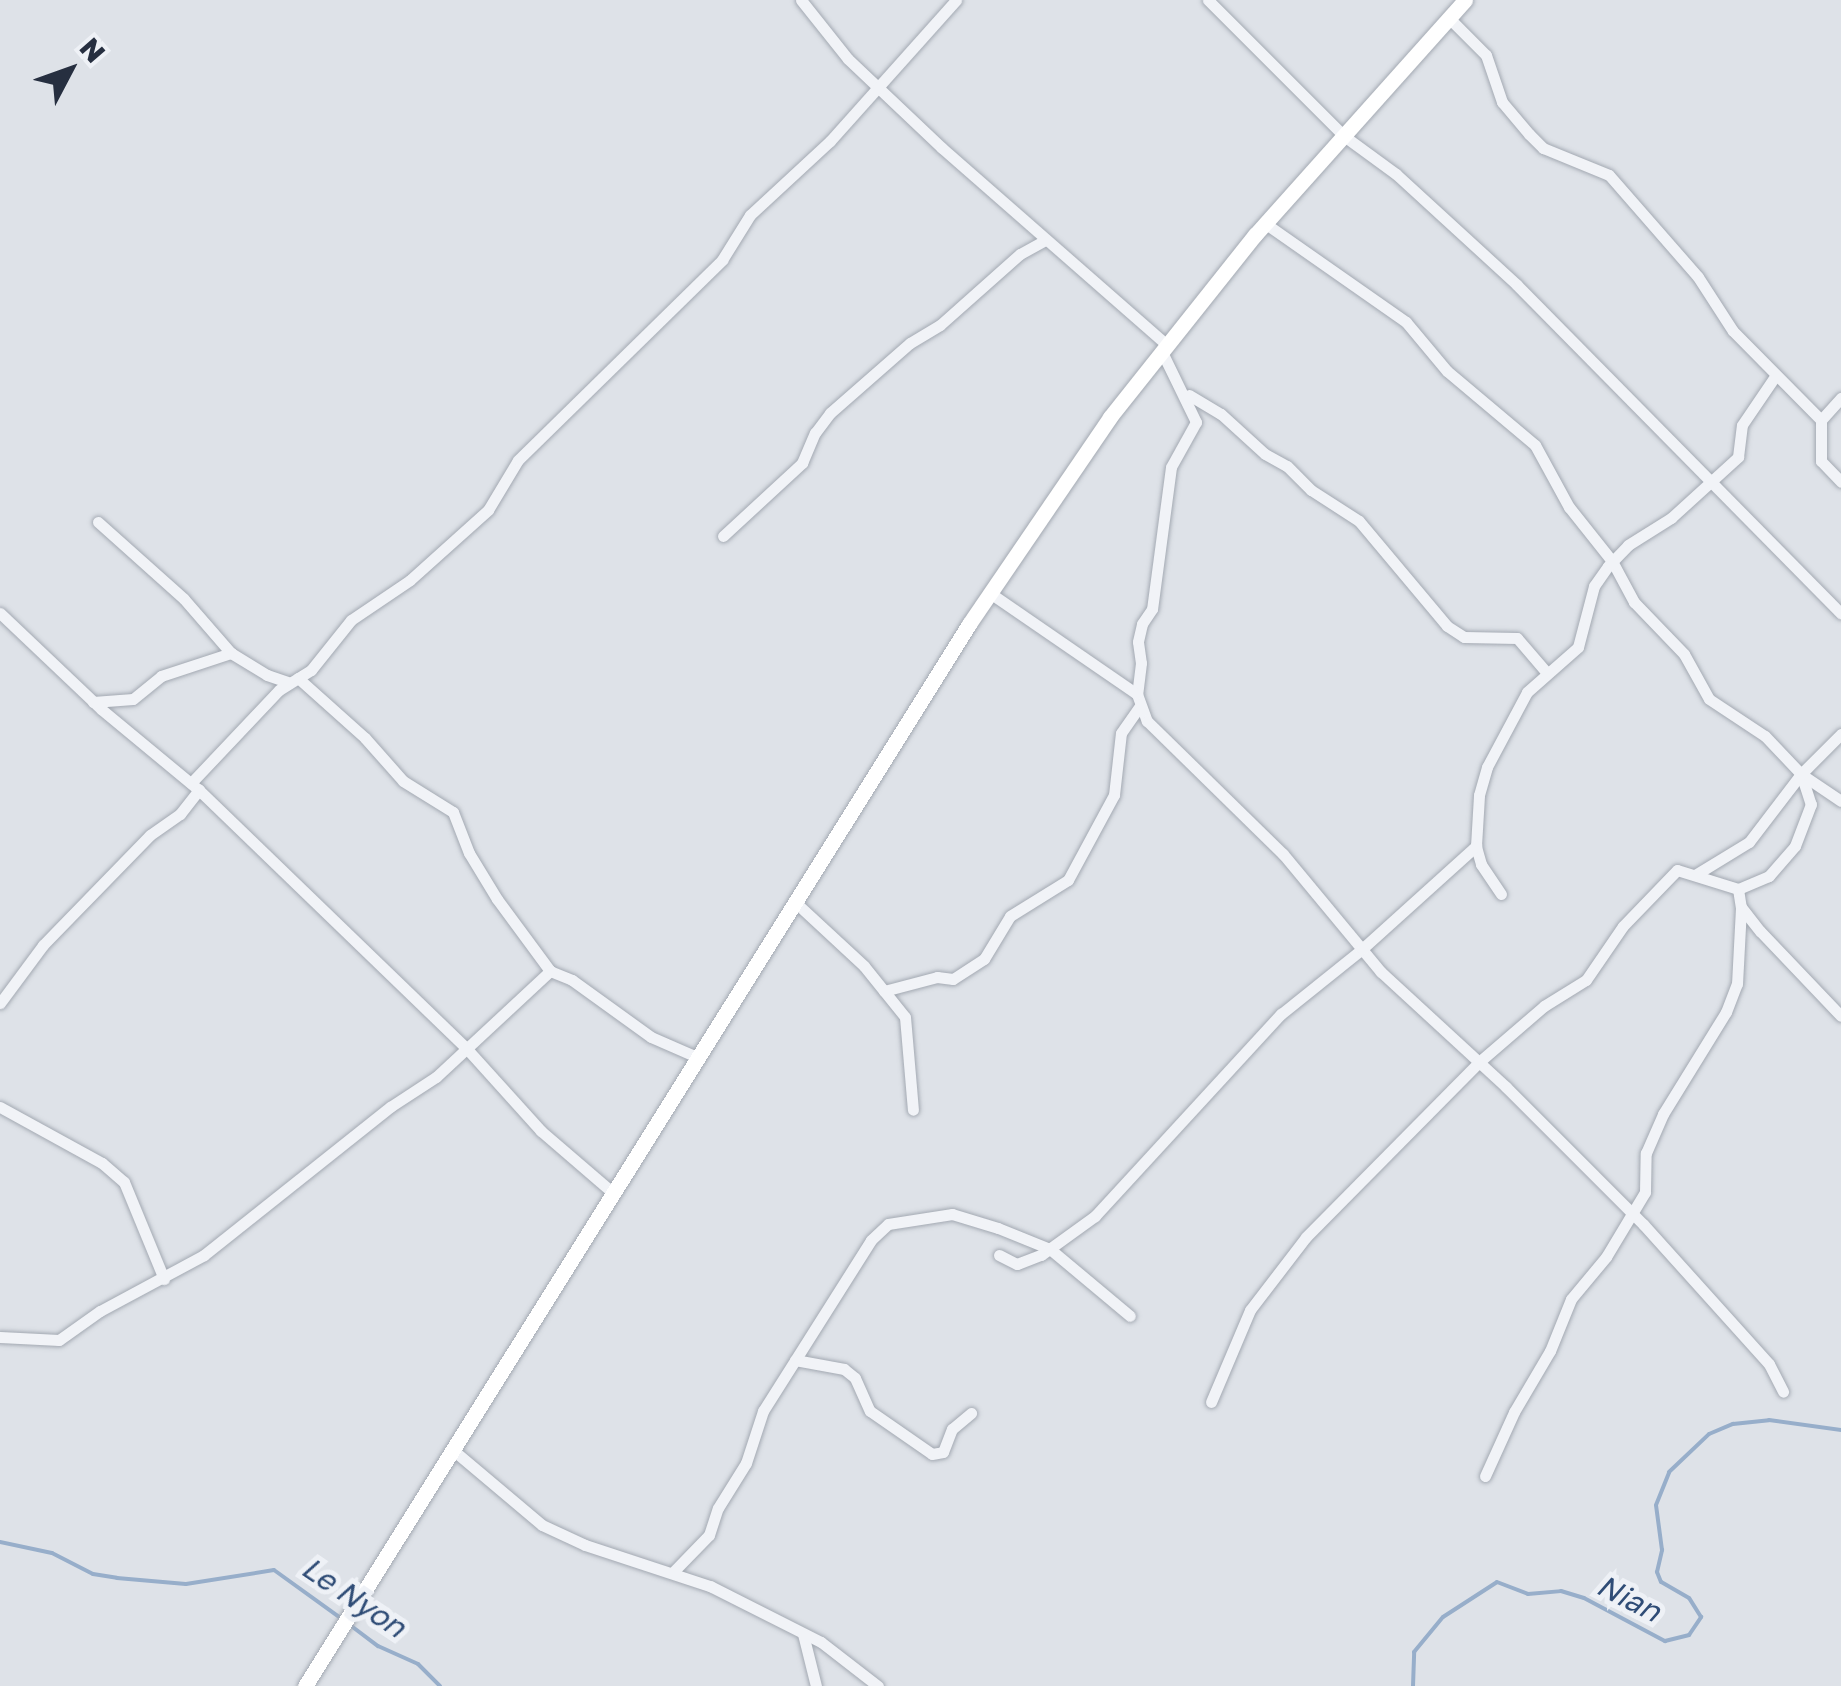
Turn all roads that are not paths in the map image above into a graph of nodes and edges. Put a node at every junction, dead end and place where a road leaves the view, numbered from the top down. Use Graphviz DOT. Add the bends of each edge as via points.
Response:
graph roads {
  1 [pos="801,0"];
  2 [pos="956,0"];
  3 [pos="1208,0"];
  4 [pos="1465,0"];
  5 [pos="1449,18"];
  6 [pos="878,88"];
  7 [pos="1344,136"];
  8 [pos="1266,224"];
  9 [pos="1045,240"];
  10 [pos="1165,348"];
  11 [pos="1776,375"];
  12 [pos="1186,393"];
  13 [pos="1841,398"];
  14 [pos="1821,420"];
  15 [pos="1714,480"];
  16 [pos="1841,482"];
  17 [pos="98,522"];
  18 [pos="724,536"];
  19 [pos="1612,561"];
  20 [pos="990,593"];
  21 [pos="0,613"];
  22 [pos="1841,613"];
  23 [pos="231,653"];
  24 [pos="1547,673"];
  25 [pos="294,680"];
  26 [pos="1138,700"];
  27 [pos="93,702"];
  28 [pos="1841,734"];
  29 [pos="1800,774"];
  30 [pos="195,787"];
  31 [pos="1841,800"];
  32 [pos="1476,846"];
  33 [pos="1695,876"];
  34 [pos="1738,889"];
  35 [pos="1502,894"];
  36 [pos="794,902"];
  37 [pos="1741,907"];
  38 [pos="1362,949"];
  39 [pos="550,971"];
  40 [pos="884,991"];
  41 [pos="0,1002"];
  42 [pos="1841,1016"];
  43 [pos="467,1050"];
  44 [pos="698,1057"];
  45 [pos="1479,1062"];
  46 [pos="2,1110"];
  47 [pos="913,1110"];
  48 [pos="613,1193"];
  49 [pos="1630,1212"];
  50 [pos="1050,1249"];
  51 [pos="999,1254"];
  52 [pos="164,1279"];
  53 [pos="1130,1316"];
  54 [pos="0,1337"];
  55 [pos="795,1360"];
  56 [pos="1784,1392"];
  57 [pos="1211,1402"];
  58 [pos="971,1413"];
  59 [pos="453,1450"];
  60 [pos="1485,1476"];
  61 [pos="674,1571"];
  62 [pos="803,1634"];
  63 [pos="305,1686"];
  64 [pos="816,1686"];
  65 [pos="878,1686"];
  1 -- 6 [label="street"];
  2 -- 6 [label="street"];
  3 -- 7 [label="street"];
  4 -- 5 [label="main road"];
  5 -- 7 [label="main road"];
  5 -- 11 [label="street" via="1486,56 1502,102 1529,134 1543,148 1609,175"];
  6 -- 9 [label="street"];
  6 -- 25 [label="street" via="750,215 722,260 518,460 488,510 410,580 352,620 311,670"];
  7 -- 8 [label="main road"];
  7 -- 15 [label="street" via="1396,174 1517,285"];
  8 -- 10 [label="main road"];
  8 -- 19 [label="street" via="1406,322 1447,371 1535,446 1569,508"];
  9 -- 10 [label="street"];
  9 -- 18 [label="street" via="830,413 802,463"];
  10 -- 12 [label="street"];
  10 -- 20 [label="main road"];
  11 -- 14 [label="street"];
  11 -- 15 [label="street" via="1742,425 1738,457"];
  12 -- 24 [label="street" via="1359,521 1448,626 1464,637 1517,638"];
  12 -- 26 [label="street" via="1196,422 1171,468 1152,610 1138,642"];
  13 -- 14 [label="street"];
  14 -- 16 [label="street" via="1822,461"];
  15 -- 19 [label="street"];
  15 -- 22 [label="street"];
  17 -- 23 [label="street" via="184,599"];
  19 -- 24 [label="street" via="1594,586 1578,647"];
  19 -- 29 [label="street" via="1634,602 1684,654 1708,699 1764,736"];
  20 -- 26 [label="street"];
  20 -- 36 [label="main road"];
  21 -- 27 [label="street"];
  23 -- 25 [label="street" via="267,675"];
  23 -- 27 [label="street" via="161,676 132,700"];
  24 -- 32 [label="street" via="1527,692 1487,767"];
  25 -- 30 [label="street"];
  25 -- 39 [label="street" via="365,738 403,780 453,812 497,900"];
  26 -- 38 [label="street" via="1163,738 1283,854"];
  26 -- 40 [label="street" via="1121,733 1114,795 1068,880 1010,916 984,960 953,979 937,976"];
  27 -- 30 [label="street"];
  28 -- 29 [label="street"];
  29 -- 31 [label="street"];
  29 -- 33 [label="street" via="1750,842"];
  29 -- 34 [label="street" via="1811,804 1795,846 1769,876"];
  30 -- 41 [label="street" via="180,814 150,835 43,945"];
  30 -- 43 [label="street"];
  32 -- 35 [label="street"];
  32 -- 38 [label="street"];
  33 -- 34 [label="street"];
  33 -- 45 [label="street" via="1677,870 1623,926 1586,980"];
  34 -- 37 [label="street"];
  36 -- 40 [label="street"];
  36 -- 44 [label="main road"];
  37 -- 42 [label="street"];
  37 -- 49 [label="street" via="1737,984 1663,1114 1646,1152 1645,1192"];
  38 -- 45 [label="street"];
  38 -- 50 [label="street" via="1281,1014 1095,1216"];
  39 -- 43 [label="street"];
  39 -- 44 [label="street" via="651,1037"];
  40 -- 47 [label="street" via="906,1017"];
  43 -- 48 [label="street" via="541,1131"];
  43 -- 52 [label="street"];
  44 -- 48 [label="main road"];
  45 -- 49 [label="street"];
  45 -- 57 [label="street" via="1306,1237 1250,1310"];
  46 -- 52 [label="street" via="102,1163 124,1182"];
  48 -- 59 [label="main road"];
  49 -- 56 [label="street" via="1770,1364"];
  49 -- 60 [label="street" via="1571,1299"];
  50 -- 51 [label="street" via="1018,1264"];
  50 -- 53 [label="street"];
  50 -- 55 [label="street" via="952,1214 888,1224 871,1240"];
  52 -- 54 [label="street" via="59,1340"];
  55 -- 58 [label="street" via="844,1369 870,1411 932,1454 943,1452 952,1429"];
  55 -- 61 [label="street" via="763,1410 746,1463 709,1535"];
  59 -- 61 [label="street" via="542,1525"];
  59 -- 63 [label="main road"];
  61 -- 62 [label="street"];
  62 -- 64 [label="street"];
  62 -- 65 [label="street" via="848,1658"];
}
